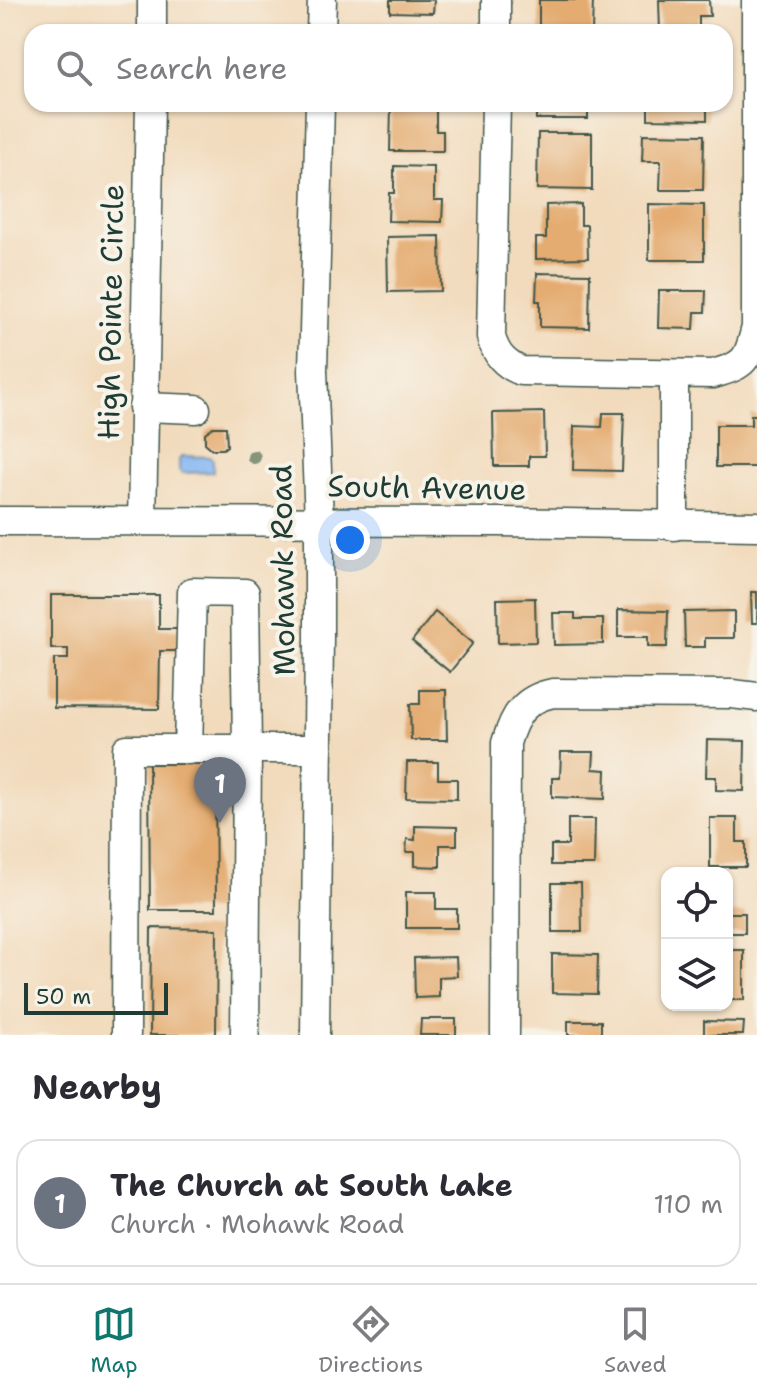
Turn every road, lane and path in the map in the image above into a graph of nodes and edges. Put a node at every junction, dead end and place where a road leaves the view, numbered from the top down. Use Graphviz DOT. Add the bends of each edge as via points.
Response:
graph roads {
  1 [pos="152,0"];
  2 [pos="322,0"];
  3 [pos="496,0"];
  4 [pos="756,0"];
  5 [pos="152,24"];
  6 [pos="321,24"];
  7 [pos="496,24"];
  8 [pos="150,112"];
  9 [pos="320,112"];
  10 [pos="496,112"];
  11 [pos="674,374"];
  12 [pos="143,407"];
  13 [pos="196,409"];
  14 [pos="0,521"];
  15 [pos="142,521"];
  16 [pos="319,521"];
  17 [pos="674,526"];
  18 [pos="757,526"];
  19 [pos="757,697"];
  20 [pos="247,749"];
  21 [pos="318,749"];
  22 [pos="188,750"];
  23 [pos="126,1035"];
  24 [pos="245,1035"];
  25 [pos="315,1035"];
  26 [pos="505,1035"];
  1 -- 5 [label="street"];
  2 -- 6 [label="street"];
  3 -- 7 [label="street"];
  4 -- 11 [label="street" via="756,327 738,367 713,374"];
  8 -- 12 [label="street, High Pointe Circle"];
  9 -- 16 [label="street, Mohawk Road" via="313,370"];
  10 -- 11 [label="street" via="491,337 500,358 521,371"];
  11 -- 17 [label="street"];
  12 -- 13 [label="street"];
  12 -- 15 [label="street, High Pointe Circle"];
  14 -- 15 [label="street, South Avenue"];
  15 -- 16 [label="street, South Avenue"];
  16 -- 17 [label="street, South Avenue"];
  16 -- 21 [label="street, Mohawk Road"];
  17 -- 18 [label="street, South Avenue"];
  19 -- 26 [label="street" via="553,693 520,708 506,743"];
  20 -- 21 [label="street"];
  20 -- 22 [label="street"];
  20 -- 22 [label="street" via="245,593 192,592"];
  20 -- 24 [label="street"];
  21 -- 25 [label="street, Mohawk Road"];
  22 -- 23 [label="street" via="127,749"];
}
